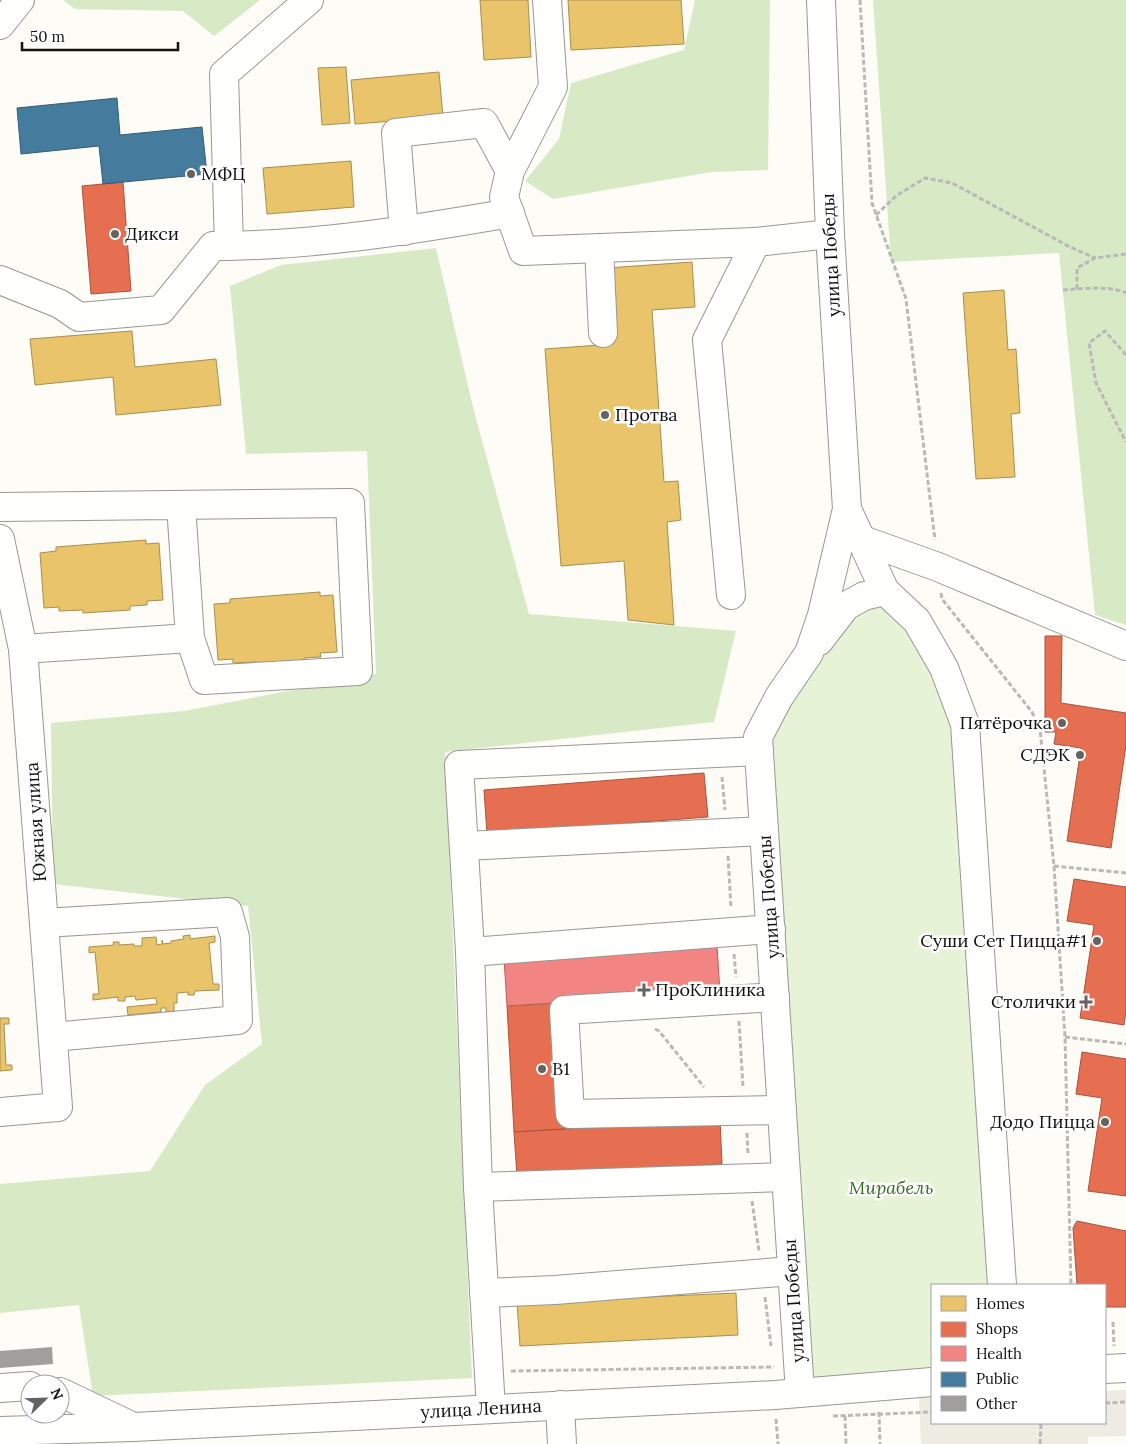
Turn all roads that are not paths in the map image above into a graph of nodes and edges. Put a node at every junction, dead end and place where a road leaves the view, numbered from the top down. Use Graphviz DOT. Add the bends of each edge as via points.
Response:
graph roads {
  1 [pos="20,0"];
  2 [pos="309,0"];
  3 [pos="547,0"];
  4 [pos="821,0"];
  5 [pos="0,25"];
  6 [pos="510,171"];
  7 [pos="510,213"];
  8 [pos="404,231"];
  9 [pos="830,234"];
  10 [pos="756,242"];
  11 [pos="229,246"];
  12 [pos="599,248"];
  13 [pos="0,280"];
  14 [pos="603,333"];
  15 [pos="180,505"];
  16 [pos="0,506"];
  17 [pos="847,510"];
  18 [pos="0,538"];
  19 [pos="860,539"];
  20 [pos="3,571"];
  21 [pos="885,591"];
  22 [pos="731,595"];
  23 [pos="190,638"];
  24 [pos="1126,646"];
  25 [pos="23,649"];
  26 [pos="809,653"];
  27 [pos="759,751"];
  28 [pos="764,831"];
  29 [pos="465,846"];
  30 [pos="44,923"];
  31 [pos="770,929"];
  32 [pos="470,952"];
  33 [pos="775,997"];
  34 [pos="53,1037"];
  35 [pos="782,1110"];
  36 [pos="0,1112"];
  37 [pos="786,1176"];
  38 [pos="478,1188"];
  39 [pos="792,1271"];
  40 [pos="1002,1284"];
  41 [pos="484,1293"];
  42 [pos="931,1382"];
  43 [pos="20,1387"];
  44 [pos="0,1388"];
  45 [pos="800,1393"];
  46 [pos="70,1397"];
  47 [pos="560,1405"];
  48 [pos="491,1409"];
  49 [pos="133,1427"];
  50 [pos="0,1430"];
  51 [pos="30,1437"];
  52 [pos="562,1444"];
  1 -- 5 [label="street"];
  2 -- 11 [label="street" via="224,74"];
  3 -- 6 [label="street" via="553,87"];
  4 -- 9 [label="street, улица Победы"];
  6 -- 7 [label="street" via="504,197"];
  6 -- 8 [label="street" via="484,122 396,132"];
  7 -- 8 [label="street"];
  7 -- 12 [label="street" via="523,251"];
  8 -- 11 [label="street"];
  9 -- 10 [label="street"];
  9 -- 17 [label="street, улица Победы"];
  10 -- 12 [label="street"];
  10 -- 22 [label="street" via="707,340"];
  11 -- 13 [label="street" via="213,246 161,310 79,317 60,304"];
  12 -- 14 [label="street"];
  15 -- 16 [label="street"];
  15 -- 23 [label="street"];
  15 -- 23 [label="street" via="350,503 358,671 204,680"];
  17 -- 19 [label="street, улица Победы"];
  17 -- 26 [label="street, улица Победы" via="822,615"];
  18 -- 20 [label="street, Южная улица"];
  19 -- 21 [label="street, улица Победы"];
  19 -- 24 [label="street" via="938,567"];
  20 -- 25 [label="street, Южная улица"];
  21 -- 26 [label="street" via="864,596 846,606"];
  21 -- 40 [label="street, улица Победы" via="917,621 944,668 965,724"];
  23 -- 25 [label="street"];
  25 -- 30 [label="street, Южная улица"];
  26 -- 27 [label="street, улица Победы" via="779,697 758,737"];
  27 -- 28 [label="street, улица Победы"];
  27 -- 29 [label="street" via="459,765"];
  28 -- 29 [label="street"];
  28 -- 31 [label="street, улица Победы"];
  29 -- 32 [label="street"];
  30 -- 34 [label="street, Южная улица"];
  30 -- 34 [label="street" via="228,912 235,937 238,1020"];
  31 -- 32 [label="street"];
  31 -- 33 [label="street, улица Победы"];
  32 -- 38 [label="street"];
  33 -- 35 [label="street, улица Победы"];
  33 -- 35 [label="street" via="564,1010 570,1114"];
  34 -- 36 [label="street, Южная улица" via="58,1107"];
  35 -- 37 [label="street, улица Победы"];
  37 -- 38 [label="street"];
  37 -- 39 [label="street, улица Победы"];
  38 -- 41 [label="street"];
  39 -- 41 [label="street" via="564,1290"];
  39 -- 45 [label="street, улица Победы"];
  41 -- 48 [label="street"];
  42 -- 45 [label="street, улица Ленина"];
  43 -- 44 [label="street"];
  45 -- 47 [label="street, улица Ленина"];
  46 -- 49 [label="street"];
  47 -- 48 [label="street, улица Ленина"];
  47 -- 52 [label="street"];
  48 -- 49 [label="street, улица Ленина"];
  49 -- 51 [label="street, улица Ленина"];
  50 -- 51 [label="street, улица Ленина"];
}
